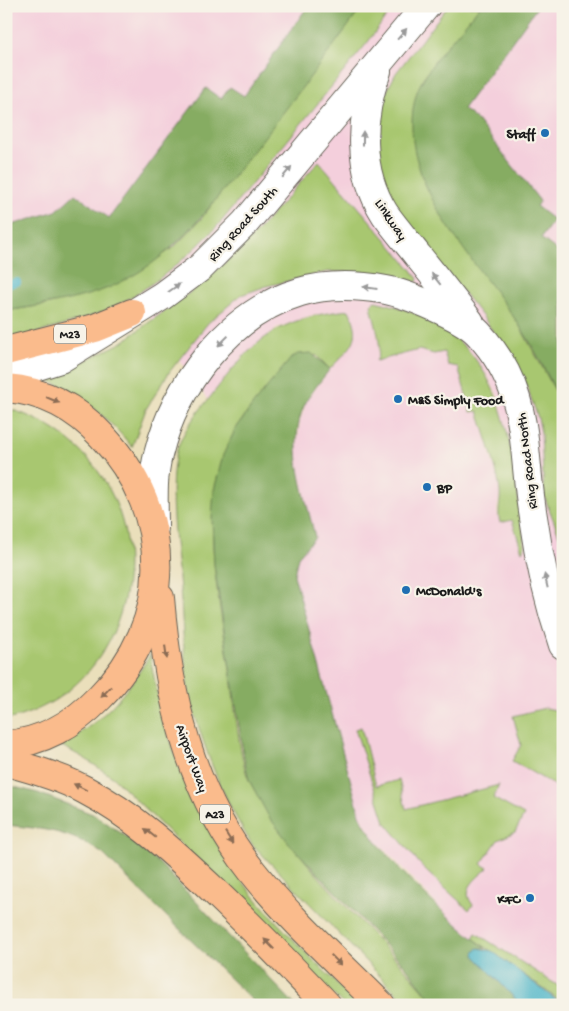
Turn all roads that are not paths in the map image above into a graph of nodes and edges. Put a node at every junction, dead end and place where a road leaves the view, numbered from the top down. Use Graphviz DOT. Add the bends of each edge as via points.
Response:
graph roads {
  1 [pos="426,6"];
  2 [pos="382,57"];
  3 [pos="132,313"];
  4 [pos="477,332"];
  5 [pos="6,351"];
  6 [pos="6,376"];
  7 [pos="6,388"];
  8 [pos="155,539"];
  9 [pos="158,569"];
  10 [pos="563,645"];
  11 [pos="6,745"];
  12 [pos="6,762"];
  13 [pos="327,1005"];
  14 [pos="381,1005"];
  2 -- 1 [label="street, Ring Road South, one-way"];
  3 -- 2 [label="street, Ring Road South, one-way" via="185,280 223,246"];
  4 -- 2 [label="street, Linkway, one-way" via="386,215 372,190 363,145 364,125 371,87"];
  3 -- 5 [label="highway, M23" via="95,328"];
  3 -- 6 [label="street, Ring Road South" via="60,359"];
  4 -- 8 [label="street, Ring Road North, one-way" via="429,304 397,292 367,287 326,287 301,292 261,310 214,350 175,406 156,464"];
  10 -- 4 [label="street, Ring Road North, one-way" via="532,516 521,410 503,369"];
  7 -- 8 [label="highway, one-way" via="50,398 77,412 95,429 135,478 148,507"];
  8 -- 9 [label="highway"];
  9 -- 11 [label="highway, one-way" via="152,605 141,639 112,685 86,711 66,725 33,740"];
  9 -- 14 [label="highway, Airport Way / A23, one-way" via="164,640 177,710 187,751 213,809 237,851 269,892"];
  13 -- 12 [label="highway, one-way" via="257,932 137,822 85,790"];
}
